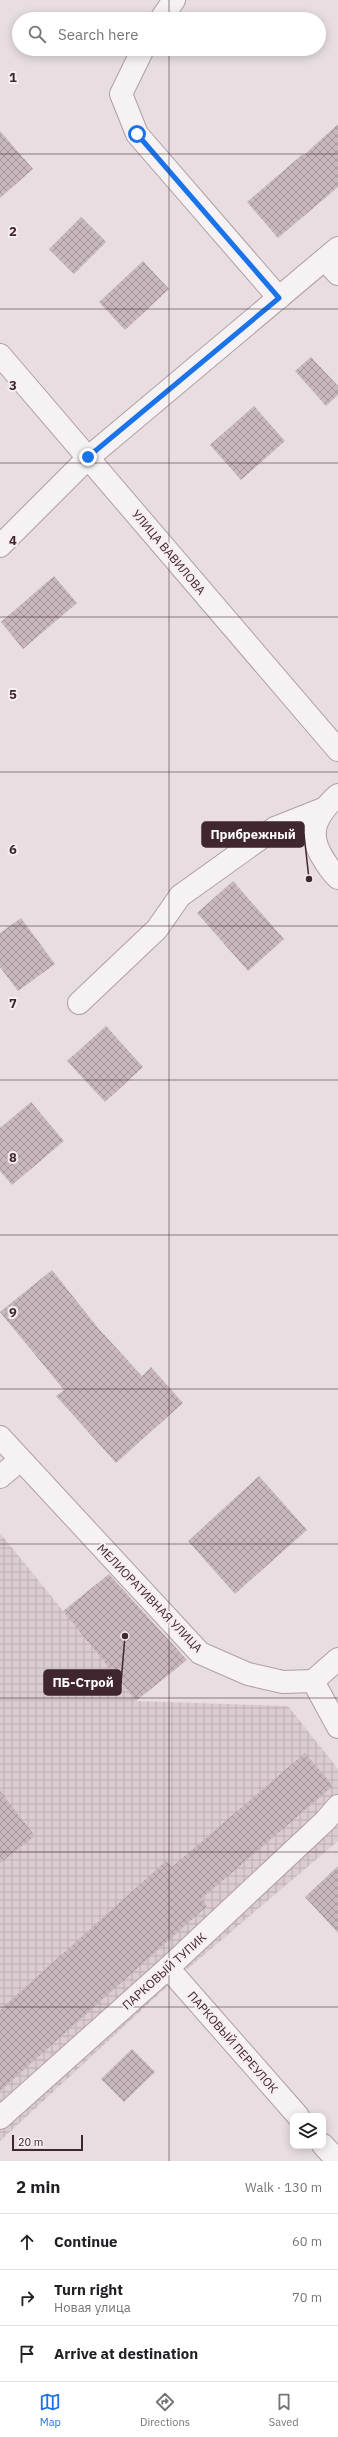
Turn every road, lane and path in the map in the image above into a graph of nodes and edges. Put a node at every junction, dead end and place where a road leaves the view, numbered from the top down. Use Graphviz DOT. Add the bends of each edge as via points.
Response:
graph roads {
  1 [pos="174,0"];
  2 [pos="166,12"];
  3 [pos="140,56"];
  4 [pos="334,261"];
  5 [pos="279,298"];
  6 [pos="0,355"];
  7 [pos="88,457"];
  8 [pos="0,546"];
  9 [pos="334,736"];
  10 [pos="331,802"];
  11 [pos="338,878"];
  12 [pos="78,1003"];
  13 [pos="0,1437"];
  14 [pos="19,1461"];
  15 [pos="0,1477"];
  16 [pos="338,1659"];
  17 [pos="313,1681"];
  18 [pos="338,1727"];
  19 [pos="331,1814"];
  20 [pos="168,1968"];
  21 [pos="295,2113"];
  22 [pos="0,2118"];
  23 [pos="326,2148"];
  24 [pos="338,2161"];
  1 -- 2 [label="street"];
  3 -- 5 [label="street" via="121,94 137,134"];
  4 -- 5 [label="street"];
  5 -- 7 [label="street"];
  6 -- 7 [label="street, УЛИЦА ВАВИЛОВА"];
  7 -- 8 [label="street"];
  7 -- 9 [label="street, УЛИЦА ВАВИЛОВА"];
  10 -- 11 [label="street" via="317,822 314,836 315,844 328,867"];
  10 -- 12 [label="street" via="275,828 180,896 156,929"];
  13 -- 14 [label="street, МЕЛИОРАТИВНАЯ УЛИЦА"];
  14 -- 15 [label="street"];
  14 -- 17 [label="street, МЕЛИОРАТИВНАЯ УЛИЦА" via="200,1653 248,1674 283,1682"];
  16 -- 17 [label="street"];
  17 -- 18 [label="street"];
  19 -- 20 [label="street, ПАРКОВЫЙ ТУПИК"];
  20 -- 21 [label="street, ПАРКОВЫЙ ПЕРЕУЛОК"];
  20 -- 22 [label="street, ПАРКОВЫЙ ТУПИК"];
  23 -- 24 [label="street"];
}
